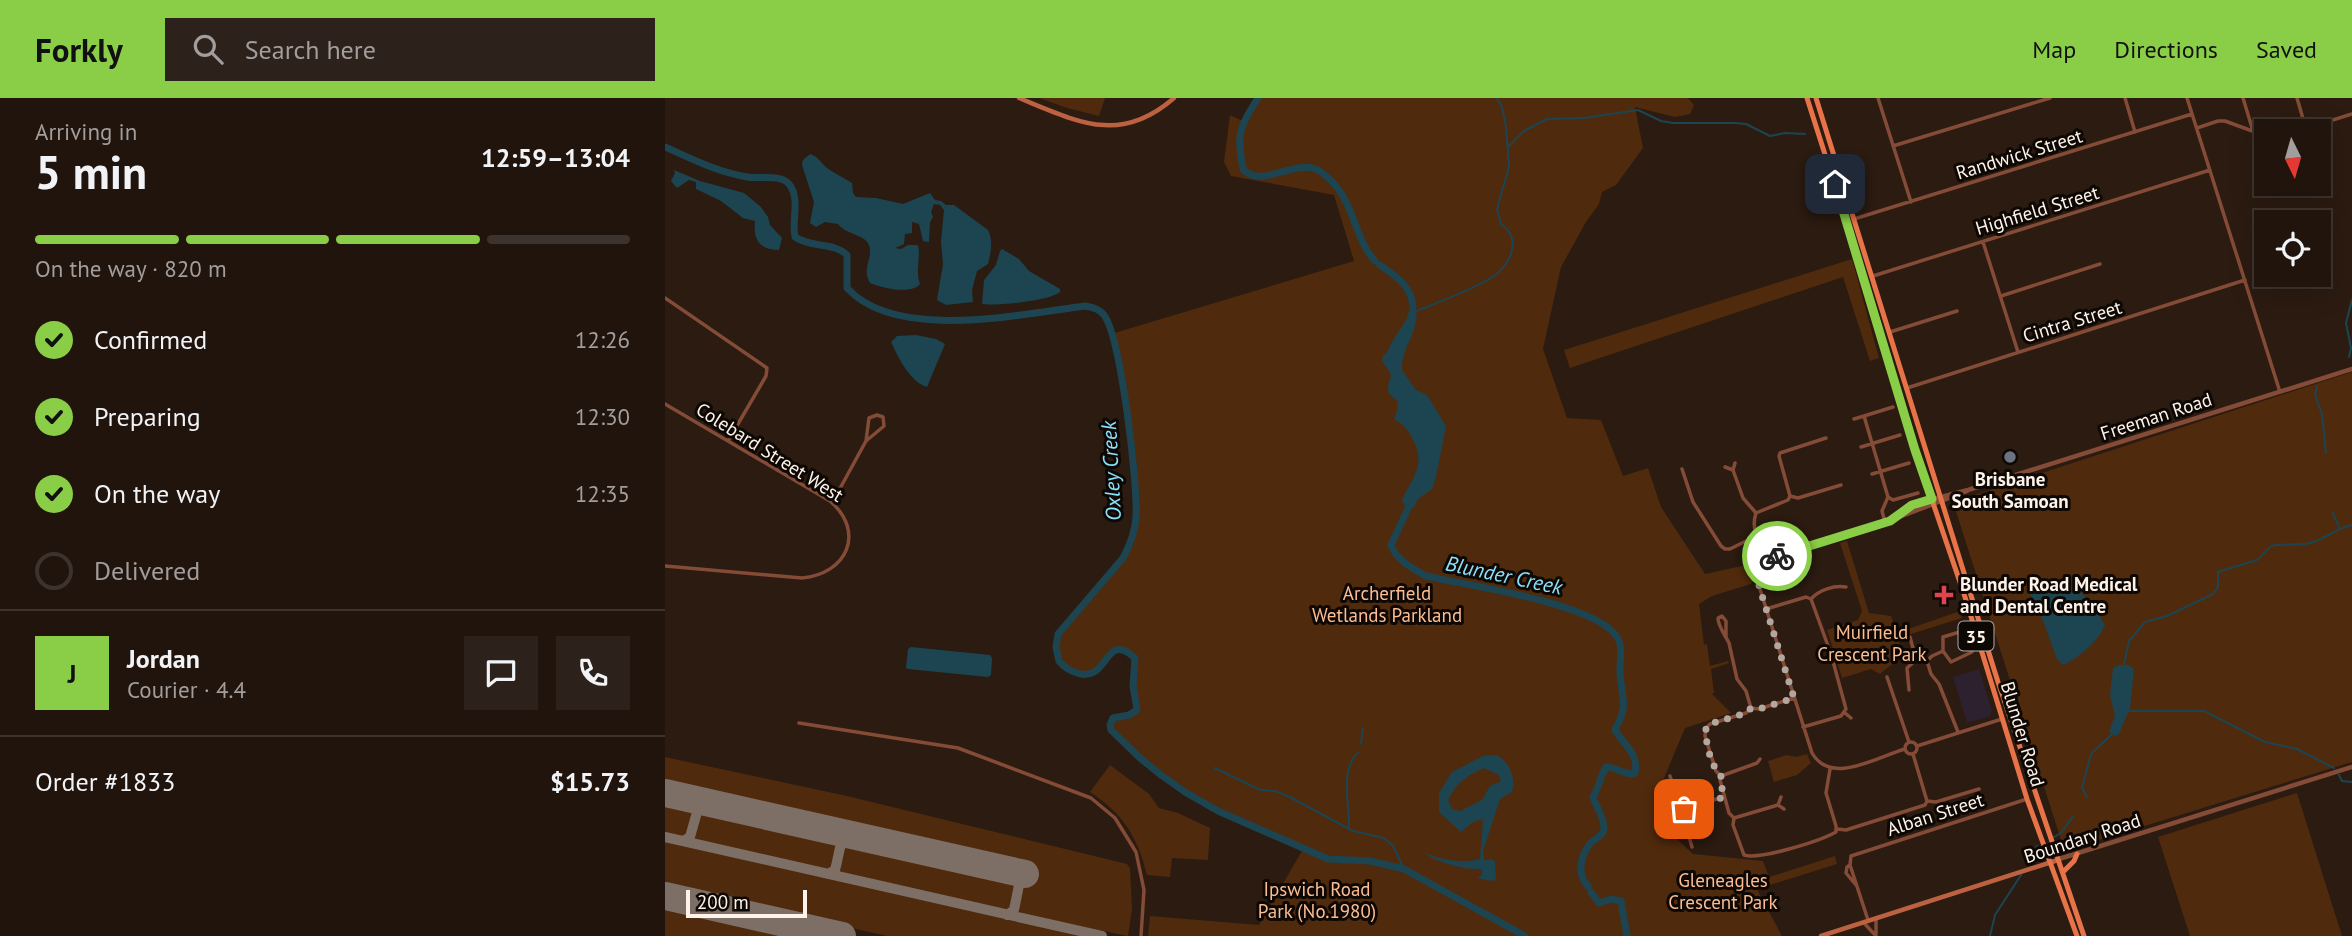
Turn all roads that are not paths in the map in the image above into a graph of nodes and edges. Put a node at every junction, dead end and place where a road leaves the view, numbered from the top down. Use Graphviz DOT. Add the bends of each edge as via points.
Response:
graph roads {
  1 [pos="1019,98"];
  2 [pos="1174,98"];
  3 [pos="1807,98"];
  4 [pos="1816,98"];
  5 [pos="1878,98"];
  6 [pos="2050,98"];
  7 [pos="2125,98"];
  8 [pos="2187,98"];
  9 [pos="2243,98"];
  10 [pos="2297,98"];
  11 [pos="2192,114"];
  12 [pos="2352,114"];
  13 [pos="2303,119"];
  14 [pos="2331,120"];
  15 [pos="2197,128"];
  16 [pos="2253,131"];
  17 [pos="2135,132"];
  18 [pos="1893,146"];
  19 [pos="2210,170"];
  20 [pos="1911,202"];
  21 [pos="1854,219"];
  22 [pos="1983,242"];
  23 [pos="2099,264"];
  24 [pos="2089,267"];
  25 [pos="2092,275"];
  26 [pos="1873,276"];
  27 [pos="2245,280"];
  28 [pos="2001,296"];
  29 [pos="665,298"];
  30 [pos="1957,311"];
  31 [pos="1890,332"];
  32 [pos="2018,352"];
  33 [pos="2352,369"];
  34 [pos="1907,388"];
  35 [pos="2280,392"];
  36 [pos="665,404"];
  37 [pos="1893,407"];
  38 [pos="1864,416"];
  39 [pos="1854,419"];
  40 [pos="1900,435"];
  41 [pos="1826,438"];
  42 [pos="728,441"];
  43 [pos="866,441"];
  44 [pos="1872,444"];
  45 [pos="1861,447"];
  46 [pos="1735,463"];
  47 [pos="1909,463"];
  48 [pos="1725,467"];
  49 [pos="1682,469"];
  50 [pos="1733,470"];
  51 [pos="1881,472"];
  52 [pos="1872,474"];
  53 [pos="1841,485"];
  54 [pos="1918,493"];
  55 [pos="1790,496"];
  56 [pos="1888,498"];
  57 [pos="1941,499"];
  58 [pos="1933,501"];
  59 [pos="832,503"];
  60 [pos="1756,513"];
  61 [pos="1888,522"];
  62 [pos="1756,536"];
  63 [pos="1770,559"];
  64 [pos="665,566"];
  65 [pos="1846,587"];
  66 [pos="1811,598"];
  67 [pos="1766,609"];
  68 [pos="1963,631"];
  69 [pos="1910,637"];
  70 [pos="1726,638"];
  71 [pos="1943,651"];
  72 [pos="1972,652"];
  73 [pos="1916,660"];
  74 [pos="1927,662"];
  75 [pos="1887,677"];
  76 [pos="1909,690"];
  77 [pos="1794,698"];
  78 [pos="1751,708"];
  79 [pos="1845,713"];
  80 [pos="2010,717"];
  81 [pos="1851,718"];
  82 [pos="2001,719"];
  83 [pos="799,723"];
  84 [pos="1803,727"];
  85 [pos="1958,733"];
  86 [pos="1909,742"];
  87 [pos="1917,746"];
  88 [pos="1905,750"];
  89 [pos="1913,754"];
  90 [pos="1760,759"];
  91 [pos="2352,767"];
  92 [pos="1830,769"];
  93 [pos="1670,776"];
  94 [pos="1721,776"];
  95 [pos="1673,786"];
  96 [pos="1666,789"];
  97 [pos="1979,789"];
  98 [pos="1724,797"];
  99 [pos="1781,797"];
  100 [pos="2027,799"];
  101 [pos="1927,801"];
  102 [pos="1778,805"];
  103 [pos="1784,808"];
  104 [pos="1684,809"];
  105 [pos="1734,818"];
  106 [pos="1837,829"];
  107 [pos="1688,835"];
  108 [pos="1680,838"];
  109 [pos="1692,848"];
  110 [pos="2077,853"];
  111 [pos="2059,859"];
  112 [pos="2049,863"];
  113 [pos="2064,871"];
  114 [pos="1876,918"];
  115 [pos="1866,921"];
  116 [pos="1141,936"];
  117 [pos="1821,936"];
  118 [pos="1876,936"];
  119 [pos="2077,936"];
  120 [pos="2084,936"];
  1 -- 2 [label="main road" via="1100,126 1139,121"];
  3 -- 58 [label="main road, Blunder Road / 35"];
  4 -- 21 [label="main road, Blunder Road / 35"];
  5 -- 18 [label="street"];
  6 -- 18 [label="street"];
  7 -- 17 [label="street"];
  8 -- 11 [label="street"];
  9 -- 16 [label="street"];
  10 -- 13 [label="street"];
  11 -- 15 [label="street"];
  11 -- 17 [label="street, Randwick Street"];
  12 -- 14 [label="street"];
  15 -- 16 [label="street" via="2218,121"];
  15 -- 19 [label="street"];
  17 -- 20 [label="street, Randwick Street"];
  18 -- 20 [label="street"];
  19 -- 22 [label="street, Highfield Street"];
  19 -- 27 [label="street"];
  20 -- 21 [label="street, Randwick Street"];
  21 -- 26 [label="main road, Blunder Road / 35"];
  22 -- 26 [label="street, Highfield Street"];
  22 -- 28 [label="street"];
  23 -- 24 [label="street"];
  24 -- 25 [label="street"];
  24 -- 28 [label="street"];
  26 -- 31 [label="main road, Blunder Road / 35"];
  27 -- 32 [label="street, Cintra Street"];
  27 -- 35 [label="street"];
  28 -- 32 [label="street"];
  29 -- 42 [label="street" via="767,368 767,376"];
  30 -- 31 [label="street"];
  31 -- 34 [label="main road, Blunder Road / 35"];
  32 -- 34 [label="street, Cintra Street"];
  33 -- 35 [label="street, Freeman Road"];
  34 -- 57 [label="main road, Blunder Road / 35"];
  35 -- 57 [label="street, Freeman Road"];
  36 -- 42 [label="street, Colebard Street West"];
  37 -- 38 [label="street"];
  38 -- 39 [label="street"];
  38 -- 44 [label="street"];
  40 -- 44 [label="street"];
  41 -- 55 [label="street" via="1780,453"];
  42 -- 59 [label="street, Colebard Street West"];
  43 -- 43 [label="street" via="884,426 883,417 869,418"];
  43 -- 59 [label="street"];
  44 -- 45 [label="street"];
  44 -- 51 [label="street"];
  46 -- 50 [label="street"];
  47 -- 51 [label="street"];
  48 -- 50 [label="street"];
  49 -- 62 [label="street" via="1693,502 1721,546 1730,549"];
  50 -- 60 [label="street" via="1743,498"];
  51 -- 52 [label="street"];
  51 -- 56 [label="street"];
  53 -- 55 [label="street" via="1798,498"];
  54 -- 56 [label="street"];
  55 -- 60 [label="street"];
  56 -- 61 [label="street" via="1882,511"];
  57 -- 58 [label="street, Freeman Road"];
  57 -- 80 [label="main road, Blunder Road / 35"];
  58 -- 61 [label="street, Freeman Road"];
  58 -- 82 [label="main road, Blunder Road / 35"];
  59 -- 64 [label="street, Colebard Street West" via="844,515 847,545 839,563 825,573 802,578"];
  60 -- 62 [label="street"];
  61 -- 63 [label="street"];
  62 -- 63 [label="street"];
  63 -- 67 [label="street" via="1759,586"];
  65 -- 66 [label="street"];
  66 -- 67 [label="street"];
  66 -- 79 [label="street"];
  67 -- 77 [label="street"];
  68 -- 71 [label="street" via="1943,637"];
  69 -- 73 [label="street"];
  70 -- 70 [label="street" via="1718,621 1721,616 1726,621"];
  70 -- 78 [label="street"];
  71 -- 72 [label="street" via="1951,662"];
  71 -- 74 [label="street"];
  73 -- 74 [label="street"];
  73 -- 76 [label="street" via="1907,668"];
  74 -- 85 [label="street"];
  75 -- 86 [label="street"];
  77 -- 78 [label="street"];
  77 -- 84 [label="street"];
  78 -- 94 [label="street" via="1706,728"];
  79 -- 81 [label="street"];
  79 -- 84 [label="street"];
  80 -- 82 [label="street"];
  80 -- 111 [label="main road, Blunder Road / 35"];
  82 -- 85 [label="street"];
  82 -- 100 [label="main road, Blunder Road / 35"];
  83 -- 116 [label="street" via="958,748 1091,798 1115,818 1136,852 1144,890"];
  84 -- 92 [label="street" via="1814,757"];
  85 -- 87 [label="street"];
  86 -- 87 [label="street"];
  86 -- 88 [label="street"];
  87 -- 89 [label="street"];
  88 -- 89 [label="street"];
  88 -- 92 [label="street"];
  89 -- 101 [label="street"];
  90 -- 94 [label="street"];
  91 -- 110 [label="street, Boundary Road"];
  92 -- 106 [label="street" via="1826,793"];
  93 -- 95 [label="street"];
  94 -- 98 [label="street"];
  95 -- 96 [label="street"];
  95 -- 104 [label="street"];
  97 -- 101 [label="street"];
  98 -- 104 [label="street"];
  98 -- 105 [label="street"];
  99 -- 102 [label="street"];
  100 -- 112 [label="main road, Blunder Road / 35"];
  100 -- 115 [label="street, Alban Street" via="1851,856"];
  101 -- 106 [label="street" via="1846,830"];
  102 -- 103 [label="street"];
  102 -- 105 [label="street"];
  104 -- 107 [label="street"];
  105 -- 106 [label="street" via="1741,852 1751,857"];
  107 -- 108 [label="street"];
  107 -- 109 [label="street"];
  110 -- 111 [label="street, Boundary Road"];
  110 -- 113 [label="main road"];
  111 -- 112 [label="main road, Boundary Road"];
  111 -- 113 [label="main road, Blunder Road / 35"];
  112 -- 114 [label="main road, Boundary Road"];
  112 -- 119 [label="main road, Blunder Road / 35"];
  113 -- 120 [label="main road, Blunder Road / 35"];
  114 -- 115 [label="main road, Boundary Road"];
  114 -- 118 [label="street"];
  115 -- 117 [label="main road, Boundary Road"];
  115 -- 118 [label="street"];
}
